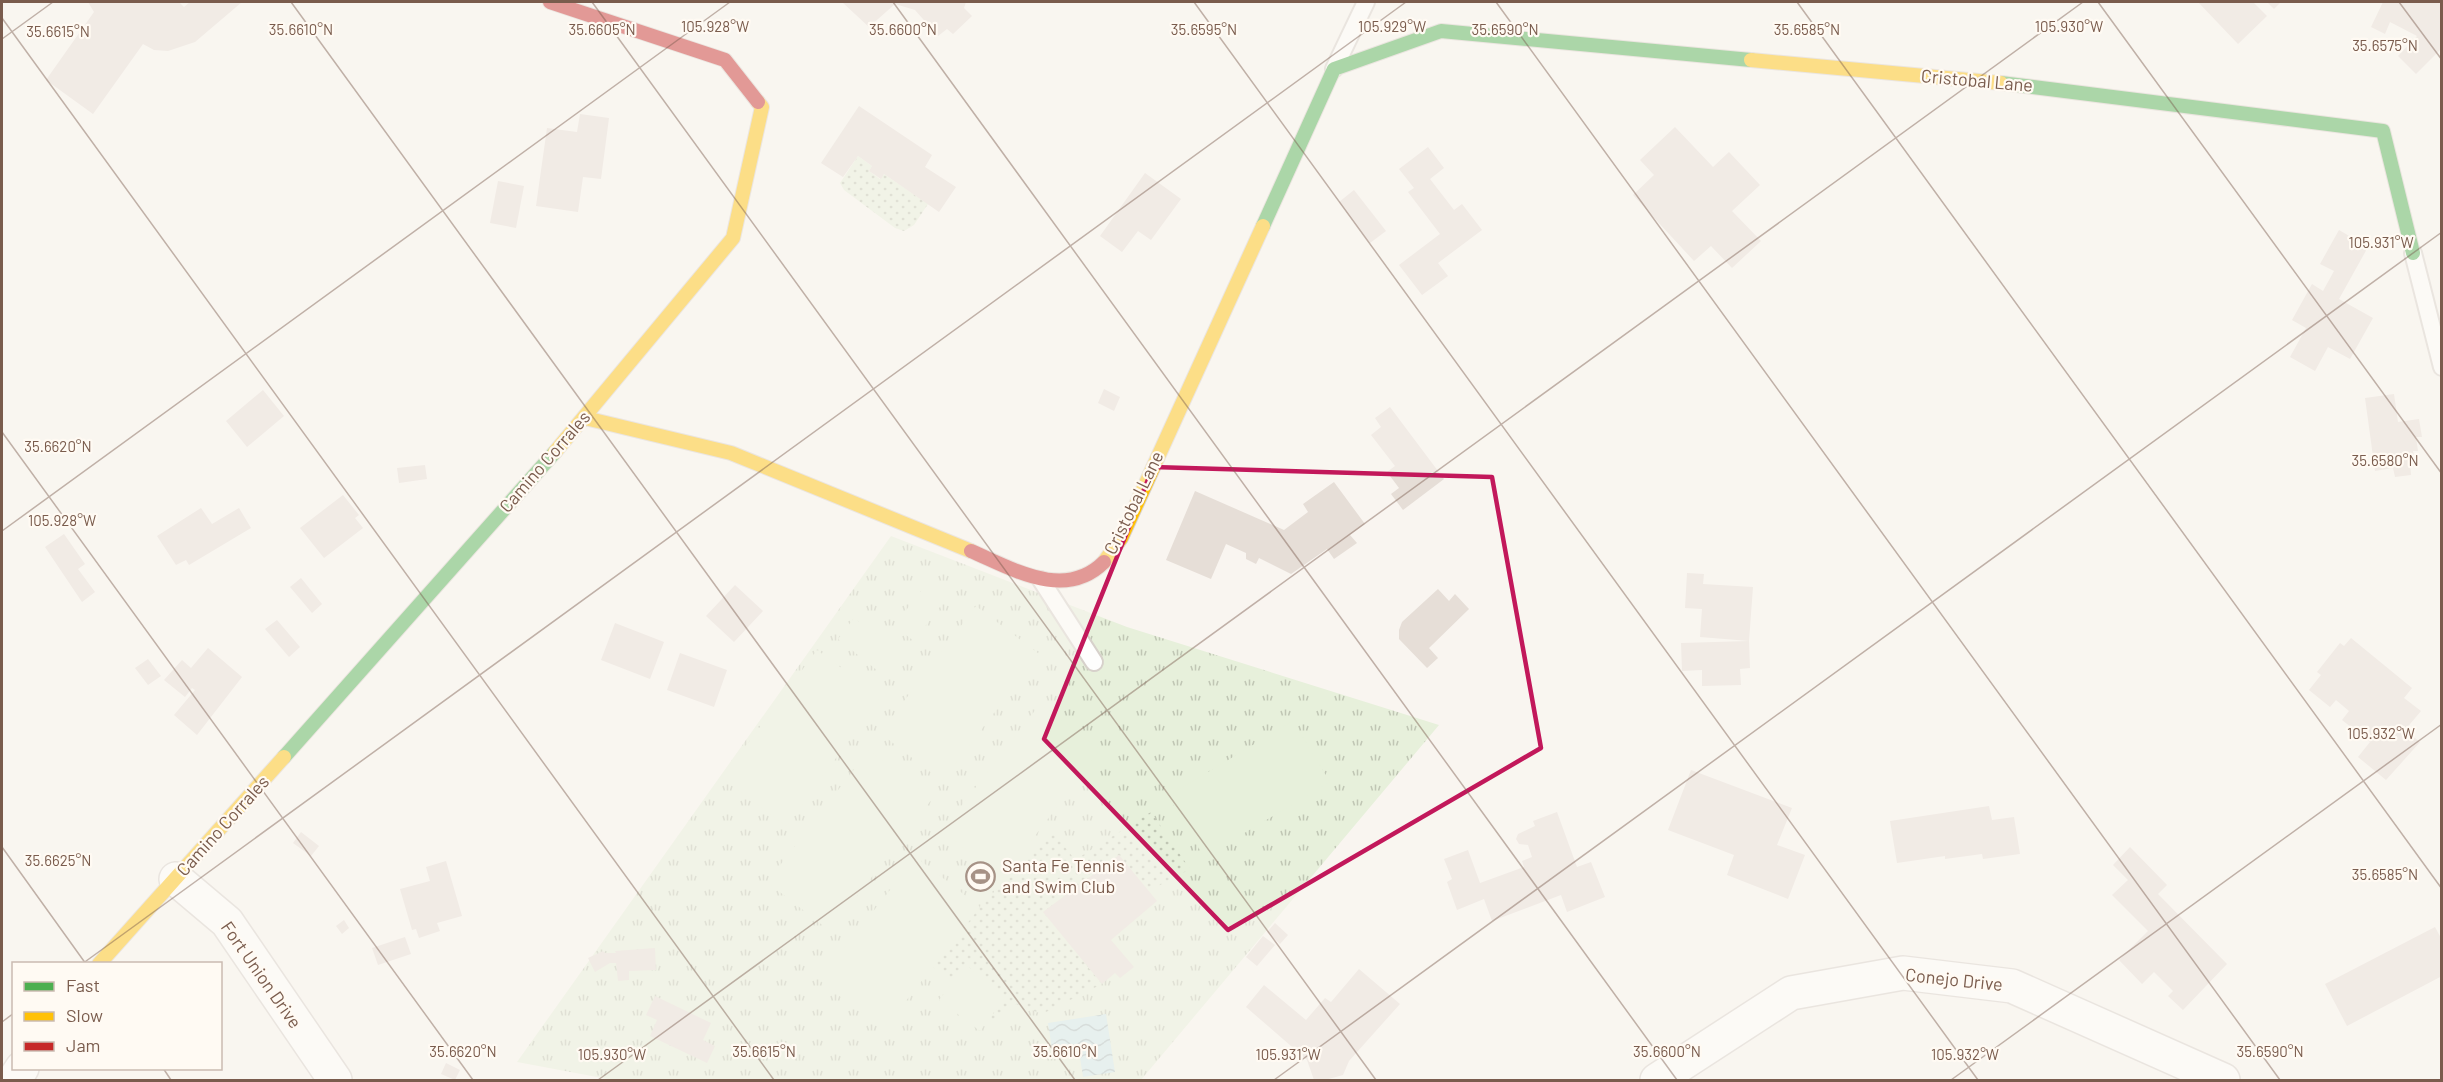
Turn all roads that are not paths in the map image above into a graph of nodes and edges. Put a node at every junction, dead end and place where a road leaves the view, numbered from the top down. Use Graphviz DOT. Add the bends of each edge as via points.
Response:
graph roads {
  1 [pos="550,2"];
  2 [pos="1366,2"];
  3 [pos="1334,69"];
  4 [pos="2413,253"];
  5 [pos="2442,367"];
  6 [pos="585,417"];
  7 [pos="1041,580"];
  8 [pos="1094,662"];
  9 [pos="176,879"];
  10 [pos="100,962"];
  11 [pos="335,1080"];
  12 [pos="1657,1080"];
  13 [pos="2223,1080"];
  1 -- 6 [label="street, Camino Corrales" via="725,60 762,107 733,238"];
  2 -- 3 [label="lane, Cristobal Lane"];
  3 -- 4 [label="street, Cristobal Lane" via="1442,32 2039,87 2383,131"];
  3 -- 7 [label="street, Cristobal Lane" via="1121,538 1096,571 1082,580"];
  4 -- 5 [label="lane, Cristobal Lane"];
  6 -- 7 [label="street, Cristobal Lane" via="731,453"];
  6 -- 9 [label="street, Camino Corrales"];
  7 -- 8 [label="lane"];
  9 -- 10 [label="street, Camino Corrales"];
  9 -- 11 [label="street, Fort Union Drive" via="227,922"];
  12 -- 13 [label="street, Conejo Drive" via="1791,993 1903,973 2012,986"];
}
